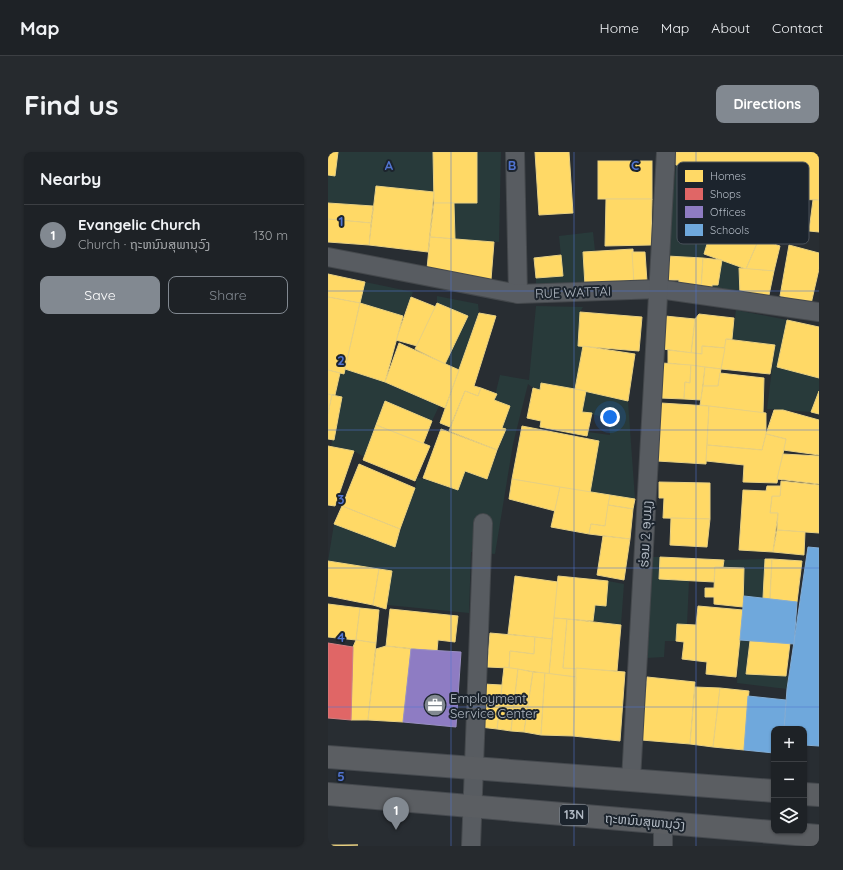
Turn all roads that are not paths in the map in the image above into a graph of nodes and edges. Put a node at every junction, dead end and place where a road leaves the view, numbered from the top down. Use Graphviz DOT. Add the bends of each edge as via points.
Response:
graph roads {
  1 [pos="515,152"];
  2 [pos="666,152"];
  3 [pos="328,257"];
  4 [pos="660,289"];
  5 [pos="518,294"];
  6 [pos="819,312"];
  7 [pos="483,524"];
  8 [pos="328,757"];
  9 [pos="475,767"];
  10 [pos="631,780"];
  11 [pos="771,791"];
  12 [pos="328,794"];
  13 [pos="807,794"];
  14 [pos="819,795"];
  15 [pos="472,806"];
  16 [pos="663,823"];
  17 [pos="815,839"];
  18 [pos="471,846"];
  19 [pos="664,846"];
  1 -- 5 [label="street"];
  2 -- 4 [label="street, ຮ່ອມ 2 ອຸບມຸງ"];
  3 -- 5 [label="street, RUE WATTAI"];
  4 -- 5 [label="street, RUE WATTAI"];
  4 -- 6 [label="street, RUE WATTAI"];
  4 -- 10 [label="street, ຮ່ອມ 2 ອຸບມຸງ"];
  7 -- 9 [label="street"];
  8 -- 9 [label="highway"];
  9 -- 10 [label="highway"];
  9 -- 15 [label="street"];
  10 -- 11 [label="highway"];
  12 -- 15 [label="highway, ຖະຫນົນສຸພານຸວົງ / 13N"];
  13 -- 14 [label="highway"];
  15 -- 16 [label="highway, ຖະຫນົນສຸພານຸວົງ / 13N"];
  15 -- 18 [label="street"];
  16 -- 17 [label="highway, ຖະຫນົນສຸພານຸວົງ / 13N"];
  16 -- 19 [label="street"];
}
